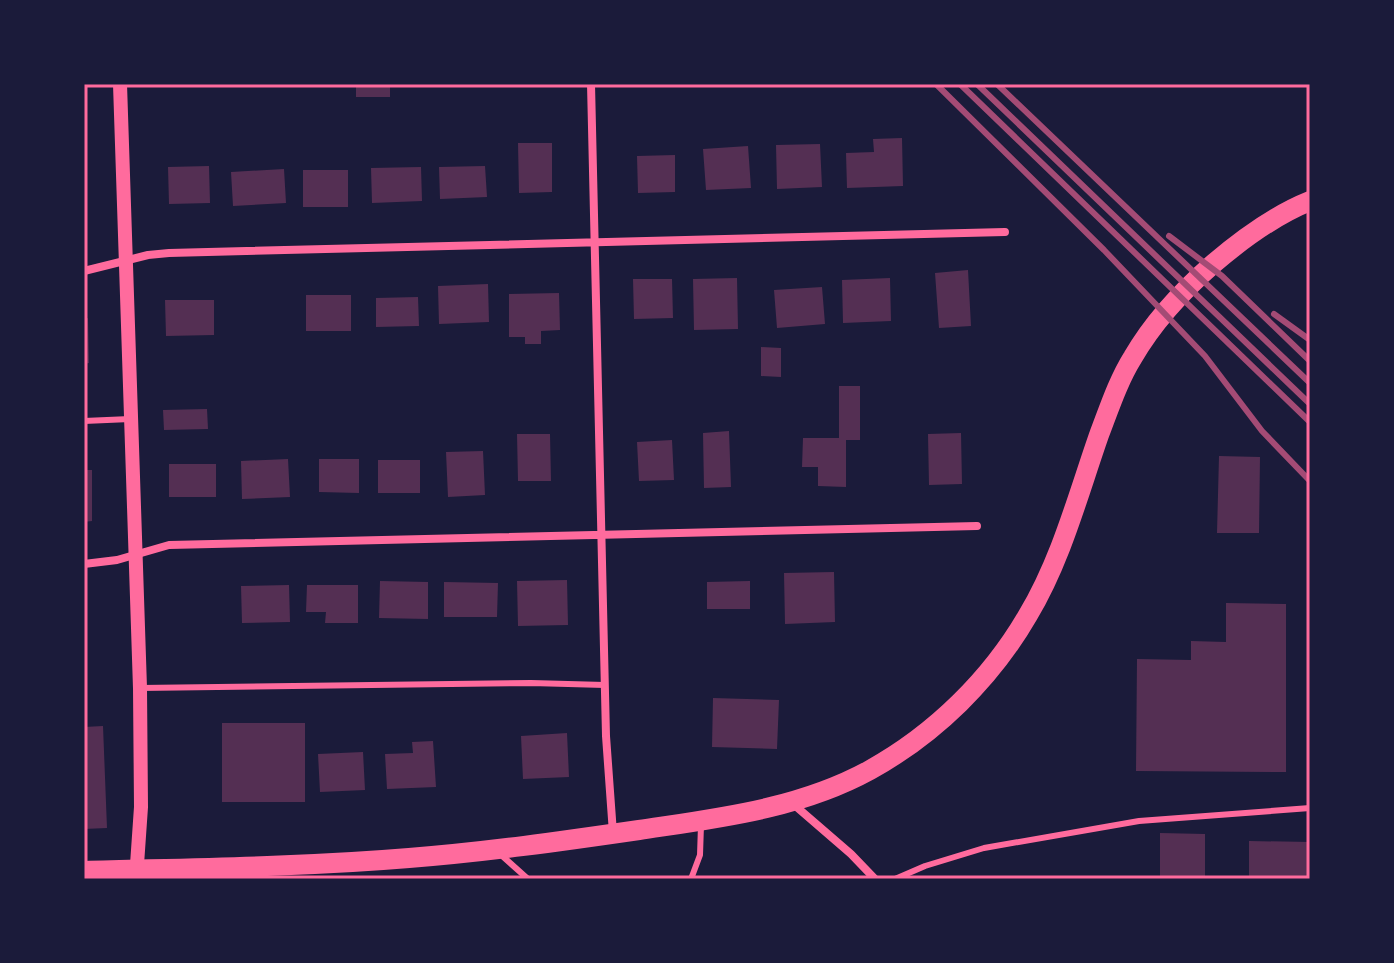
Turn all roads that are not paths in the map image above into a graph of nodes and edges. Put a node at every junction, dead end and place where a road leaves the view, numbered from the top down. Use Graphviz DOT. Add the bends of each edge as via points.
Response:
graph roads {
  1 [pos="120,84"];
  2 [pos="591,84"];
  3 [pos="1305,203"];
  4 [pos="1005,232"];
  5 [pos="593,241"];
  6 [pos="126,260"];
  7 [pos="84,271"];
  8 [pos="130,419"];
  9 [pos="84,421"];
  10 [pos="977,526"];
  11 [pos="603,534"];
  12 [pos="133,554"];
  13 [pos="84,564"];
  14 [pos="605,685"];
  15 [pos="140,688"];
  16 [pos="791,803"];
  17 [pos="1310,808"];
  18 [pos="701,821"];
  19 [pos="613,834"];
  20 [pos="494,849"];
  21 [pos="84,871"];
  22 [pos="136,874"];
  23 [pos="528,879"];
  24 [pos="691,879"];
  25 [pos="875,879"];
  26 [pos="895,879"];
  1 -- 6 [label="street"];
  2 -- 5 [label="street"];
  3 -- 16 [label="main road" via="1238,244 1158,319 1114,395 1052,568 1008,647 977,686 910,745 868,771"];
  4 -- 5 [label="street"];
  5 -- 6 [label="street" via="169,253"];
  5 -- 11 [label="street"];
  6 -- 7 [label="street"];
  6 -- 8 [label="street"];
  8 -- 9 [label="lane"];
  8 -- 12 [label="street"];
  10 -- 11 [label="street"];
  11 -- 12 [label="street" via="169,545"];
  11 -- 14 [label="street"];
  12 -- 13 [label="street"];
  12 -- 15 [label="street"];
  14 -- 15 [label="lane"];
  14 -- 19 [label="street"];
  15 -- 22 [label="street"];
  16 -- 18 [label="main road"];
  16 -- 25 [label="street"];
  17 -- 26 [label="lane" via="1139,821 984,848"];
  18 -- 19 [label="main road"];
  18 -- 24 [label="lane" via="700,855"];
  19 -- 20 [label="main road"];
  20 -- 22 [label="main road"];
  20 -- 23 [label="lane"];
  21 -- 22 [label="main road"];
}
